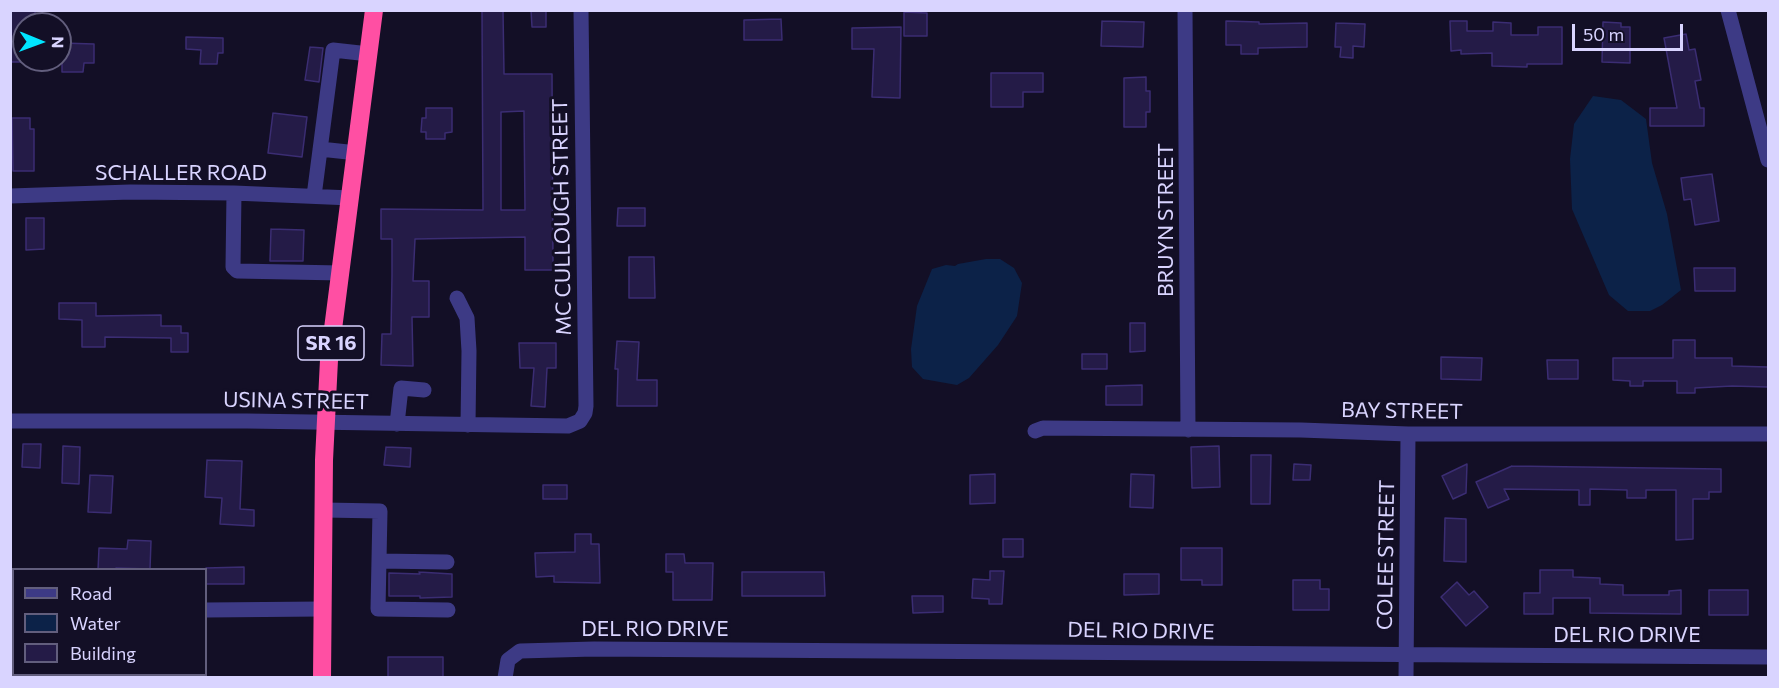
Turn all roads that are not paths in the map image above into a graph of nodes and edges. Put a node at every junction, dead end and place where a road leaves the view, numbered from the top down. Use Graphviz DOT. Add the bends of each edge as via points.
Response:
graph roads {
  1 [pos="374,10"];
  2 [pos="581,10"];
  3 [pos="1185,10"];
  4 [pos="1728,10"];
  5 [pos="369,54"];
  6 [pos="320,148"];
  7 [pos="357,153"];
  8 [pos="1768,160"];
  9 [pos="234,193"];
  10 [pos="10,196"];
  11 [pos="314,196"];
  12 [pos="351,198"];
  13 [pos="340,273"];
  14 [pos="457,298"];
  15 [pos="424,390"];
  16 [pos="10,421"];
  17 [pos="580,421"];
  18 [pos="326,423"];
  19 [pos="397,424"];
  20 [pos="468,425"];
  21 [pos="1188,430"];
  22 [pos="1035,431"];
  23 [pos="1408,434"];
  24 [pos="1768,434"];
  25 [pos="324,510"];
  26 [pos="379,561"];
  27 [pos="447,562"];
  28 [pos="322,609"];
  29 [pos="207,610"];
  30 [pos="448,610"];
  31 [pos="1406,656"];
  32 [pos="1768,657"];
  33 [pos="322,678"];
  34 [pos="505,678"];
  35 [pos="1406,678"];
  1 -- 5 [label="highway, SR 16"];
  2 -- 17 [label="street, MC CULLOUGH STREET" via="586,406"];
  3 -- 21 [label="street, BRUYN STREET"];
  4 -- 8 [label="street"];
  5 -- 6 [label="street" via="333,50"];
  5 -- 7 [label="highway, SR 16"];
  6 -- 7 [label="street"];
  6 -- 11 [label="street"];
  7 -- 12 [label="highway, SR 16"];
  9 -- 10 [label="street, SCHALLER ROAD"];
  9 -- 11 [label="street, SCHALLER ROAD"];
  9 -- 13 [label="street" via="233,267 237,271"];
  11 -- 12 [label="street, SCHALLER ROAD"];
  12 -- 13 [label="highway, SR 16"];
  13 -- 18 [label="highway, SR 16"];
  14 -- 20 [label="street" via="467,318"];
  15 -- 19 [label="street" via="401,388"];
  16 -- 18 [label="street, USINA STREET"];
  17 -- 20 [label="street, USINA STREET" via="568,426"];
  18 -- 19 [label="street, USINA STREET"];
  18 -- 25 [label="highway, SR 16"];
  19 -- 20 [label="street, USINA STREET"];
  21 -- 22 [label="street, BAY STREET"];
  21 -- 23 [label="street, BAY STREET"];
  23 -- 24 [label="street, BAY STREET"];
  23 -- 31 [label="street, COLEE STREET"];
  25 -- 26 [label="street" via="381,511"];
  25 -- 28 [label="highway, SR 16"];
  26 -- 27 [label="street"];
  26 -- 30 [label="street" via="378,609"];
  28 -- 29 [label="street"];
  28 -- 33 [label="highway, SR 16"];
  31 -- 32 [label="street, DEL RIO DRIVE"];
  31 -- 34 [label="street, DEL RIO DRIVE" via="520,651 508,660"];
  31 -- 35 [label="street, COLEE STREET"];
}
